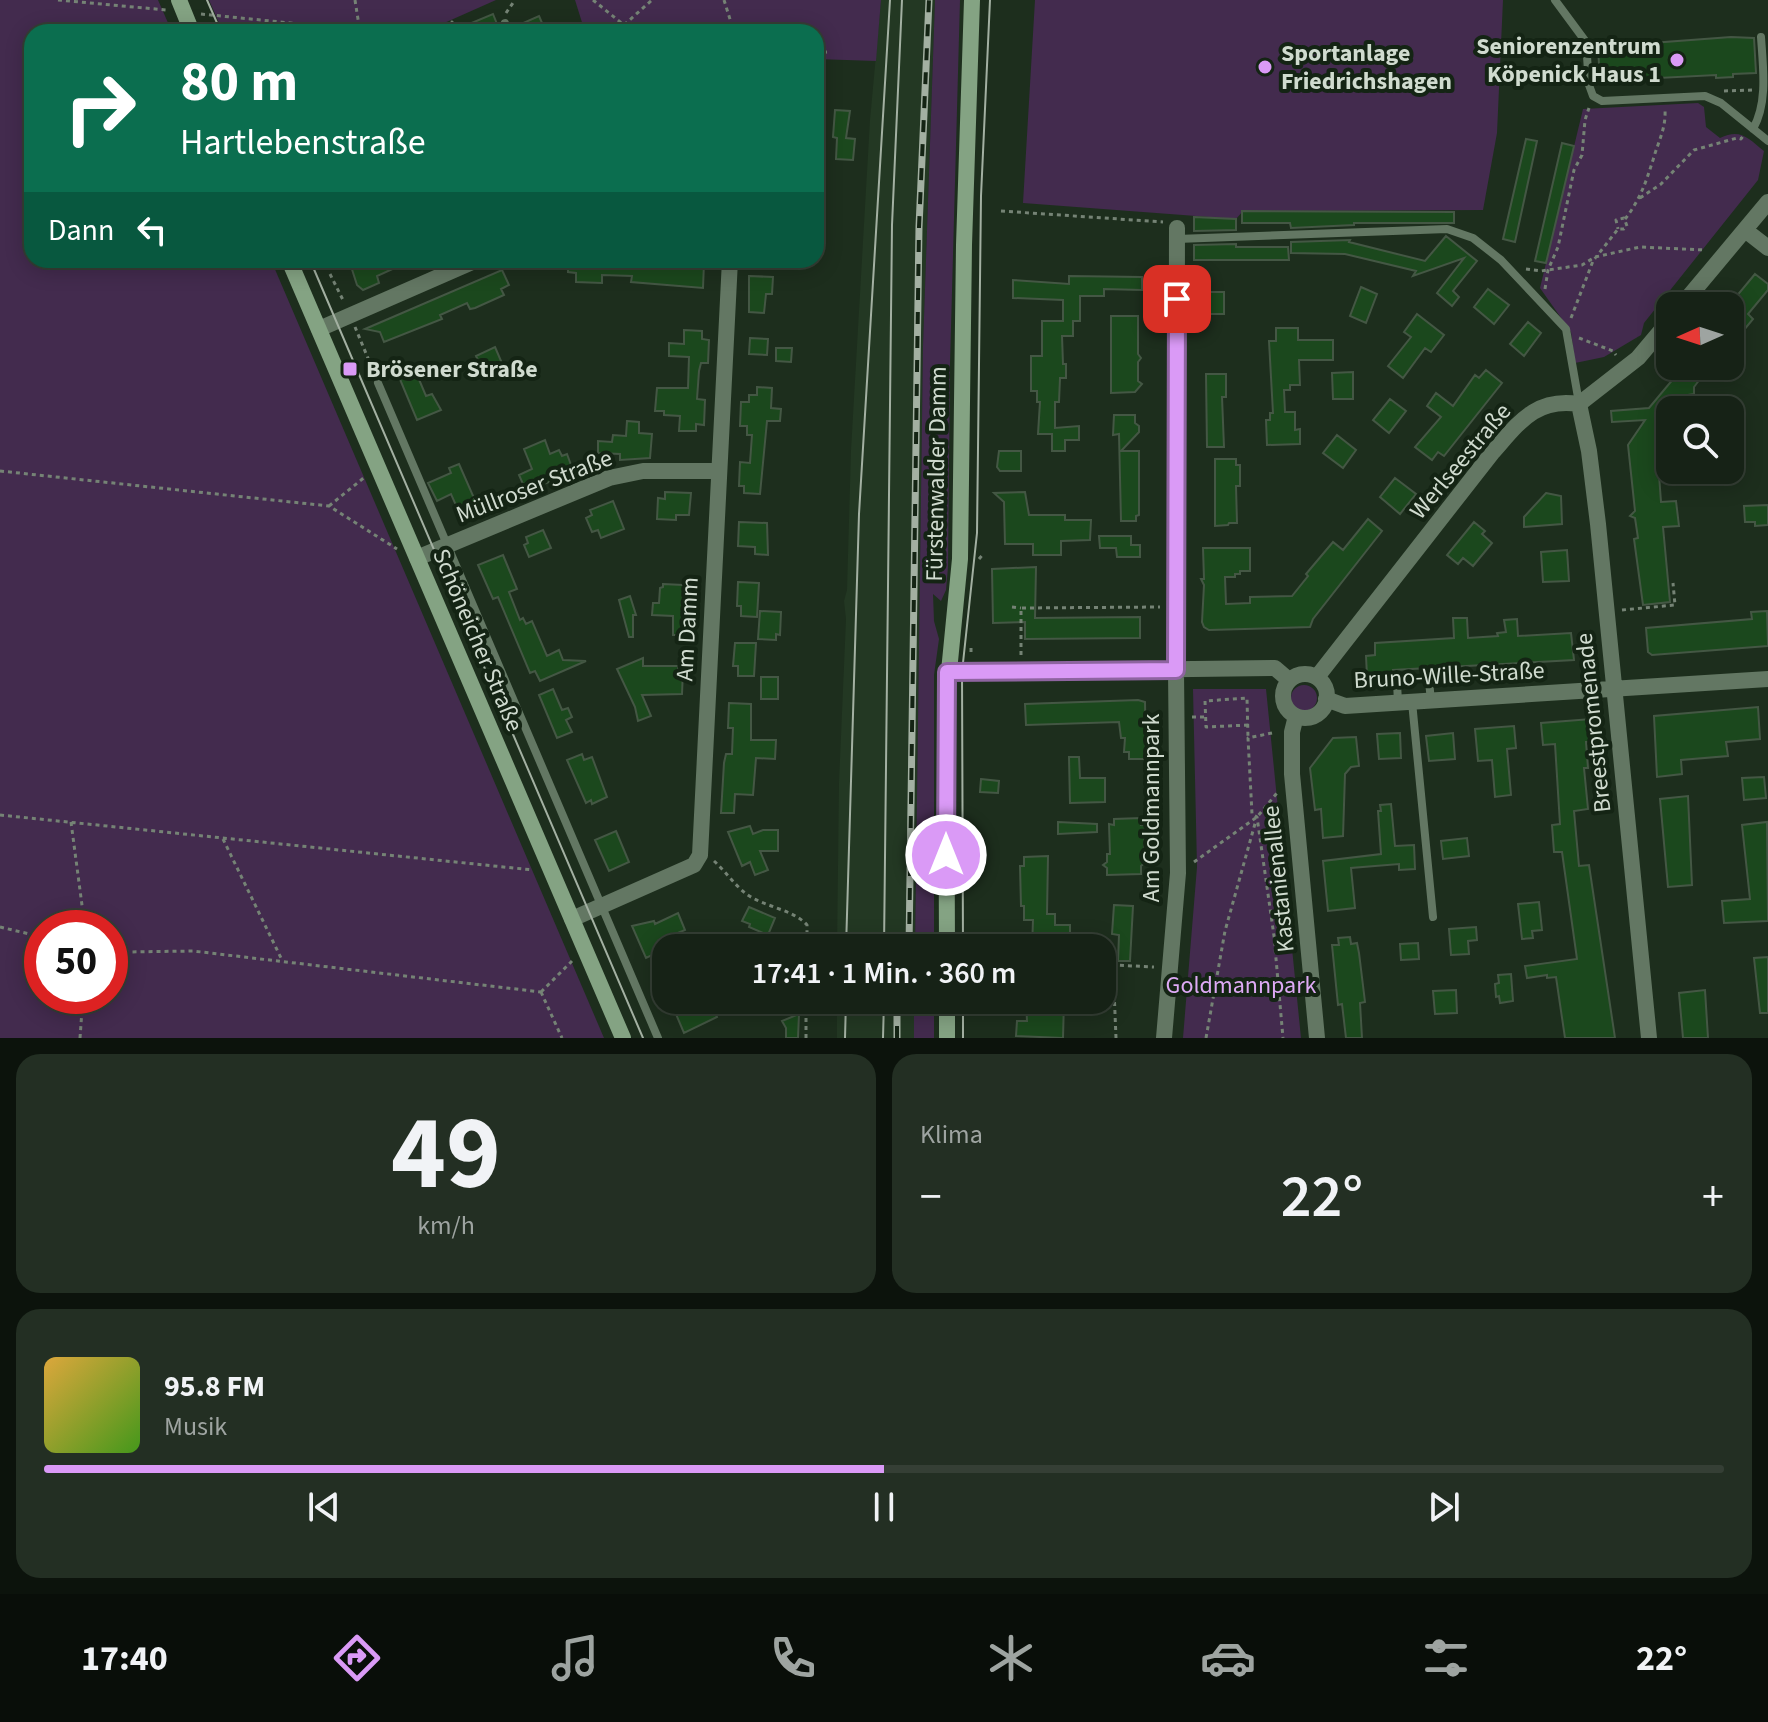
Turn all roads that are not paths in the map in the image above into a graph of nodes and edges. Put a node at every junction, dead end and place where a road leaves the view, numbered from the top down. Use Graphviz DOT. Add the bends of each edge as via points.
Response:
graph roads {
  1 [pos="972,0"];
  2 [pos="1555,0"];
  3 [pos="1761,37"];
  4 [pos="1752,128"];
  5 [pos="1768,141"];
  6 [pos="1768,202"];
  7 [pos="1745,230"];
  8 [pos="1177,234"];
  9 [pos="1768,248"];
  10 [pos="292,268"];
  11 [pos="459,268"];
  12 [pos="730,268"];
  13 [pos="1693,292"];
  14 [pos="319,329"];
  15 [pos="1656,337"];
  16 [pos="378,383"];
  17 [pos="1579,404"];
  18 [pos="719,471"];
  19 [pos="446,546"];
  20 [pos="417,558"];
  21 [pos="1176,670"];
  22 [pos="947,672"];
  23 [pos="1317,677"];
  24 [pos="1768,679"];
  25 [pos="1289,680"];
  26 [pos="1429,681"];
  27 [pos="1397,683"];
  28 [pos="1614,690"];
  29 [pos="1326,699"];
  30 [pos="1431,701"];
  31 [pos="1405,702"];
  32 [pos="1296,716"];
  33 [pos="600,906"];
  34 [pos="1433,917"];
  35 [pos="572,919"];
  36 [pos="947,934"];
  37 [pos="947,1014"];
  38 [pos="623,1038"];
  39 [pos="658,1038"];
  40 [pos="947,1038"];
  41 [pos="1164,1038"];
  42 [pos="1317,1038"];
  43 [pos="1649,1038"];
  1 -- 22 [label="main road, Fürstenwalder Damm" via="960,559"];
  2 -- 4 [label="lane" via="1586,42 1593,96 1602,101 1713,98"];
  3 -- 4 [label="lane" via="1764,89"];
  4 -- 5 [label="lane"];
  6 -- 7 [label="street"];
  7 -- 9 [label="street"];
  7 -- 13 [label="street"];
  8 -- 17 [label="lane" via="1447,229 1473,238 1566,329"];
  8 -- 21 [label="street, Am Goldmannpark"];
  10 -- 14 [label="main road, Schöneicher Straße"];
  11 -- 14 [label="street"];
  12 -- 18 [label="street, Am Damm"];
  14 -- 20 [label="main road, Schöneicher Straße"];
  15 -- 17 [label="street" via="1638,358"];
  16 -- 19 [label="lane, Schöneicher Straße"];
  17 -- 23 [label="street, Werlseestraße" via="1550,403 1515,427"];
  17 -- 28 [label="street, Breestpromenade" via="1589,451"];
  18 -- 19 [label="street, Müllroser Straße" via="643,471 609,478"];
  18 -- 33 [label="street, Am Damm" via="700,855 694,865"];
  19 -- 20 [label="street, Müllroser Straße"];
  19 -- 33 [label="lane, Schöneicher Straße"];
  20 -- 35 [label="main road, Schöneicher Straße"];
  21 -- 22 [label="street"];
  21 -- 25 [label="street" via="1275,668"];
  21 -- 41 [label="street, Am Goldmannpark" via="1178,873"];
  22 -- 36 [label="main road, Fürstenwalder Damm"];
  23 -- 25 [label="street" via="1298,675"];
  23 -- 29 [label="street"];
  24 -- 28 [label="street, Bruno-Wille-Straße"];
  25 -- 32 [label="street" via="1283,700"];
  26 -- 30 [label="lane"];
  27 -- 31 [label="lane"];
  28 -- 30 [label="street, Bruno-Wille-Straße"];
  28 -- 43 [label="street, Breestpromenade"];
  29 -- 31 [label="street, Bruno-Wille-Straße" via="1345,706"];
  29 -- 32 [label="street" via="1315,715"];
  30 -- 31 [label="street, Bruno-Wille-Straße"];
  31 -- 34 [label="lane"];
  32 -- 42 [label="street, Kastanienallee" via="1292,774"];
  33 -- 35 [label="street"];
  33 -- 39 [label="lane, Schöneicher Straße"];
  35 -- 38 [label="main road, Schöneicher Straße"];
  37 -- 40 [label="main road"];
}
